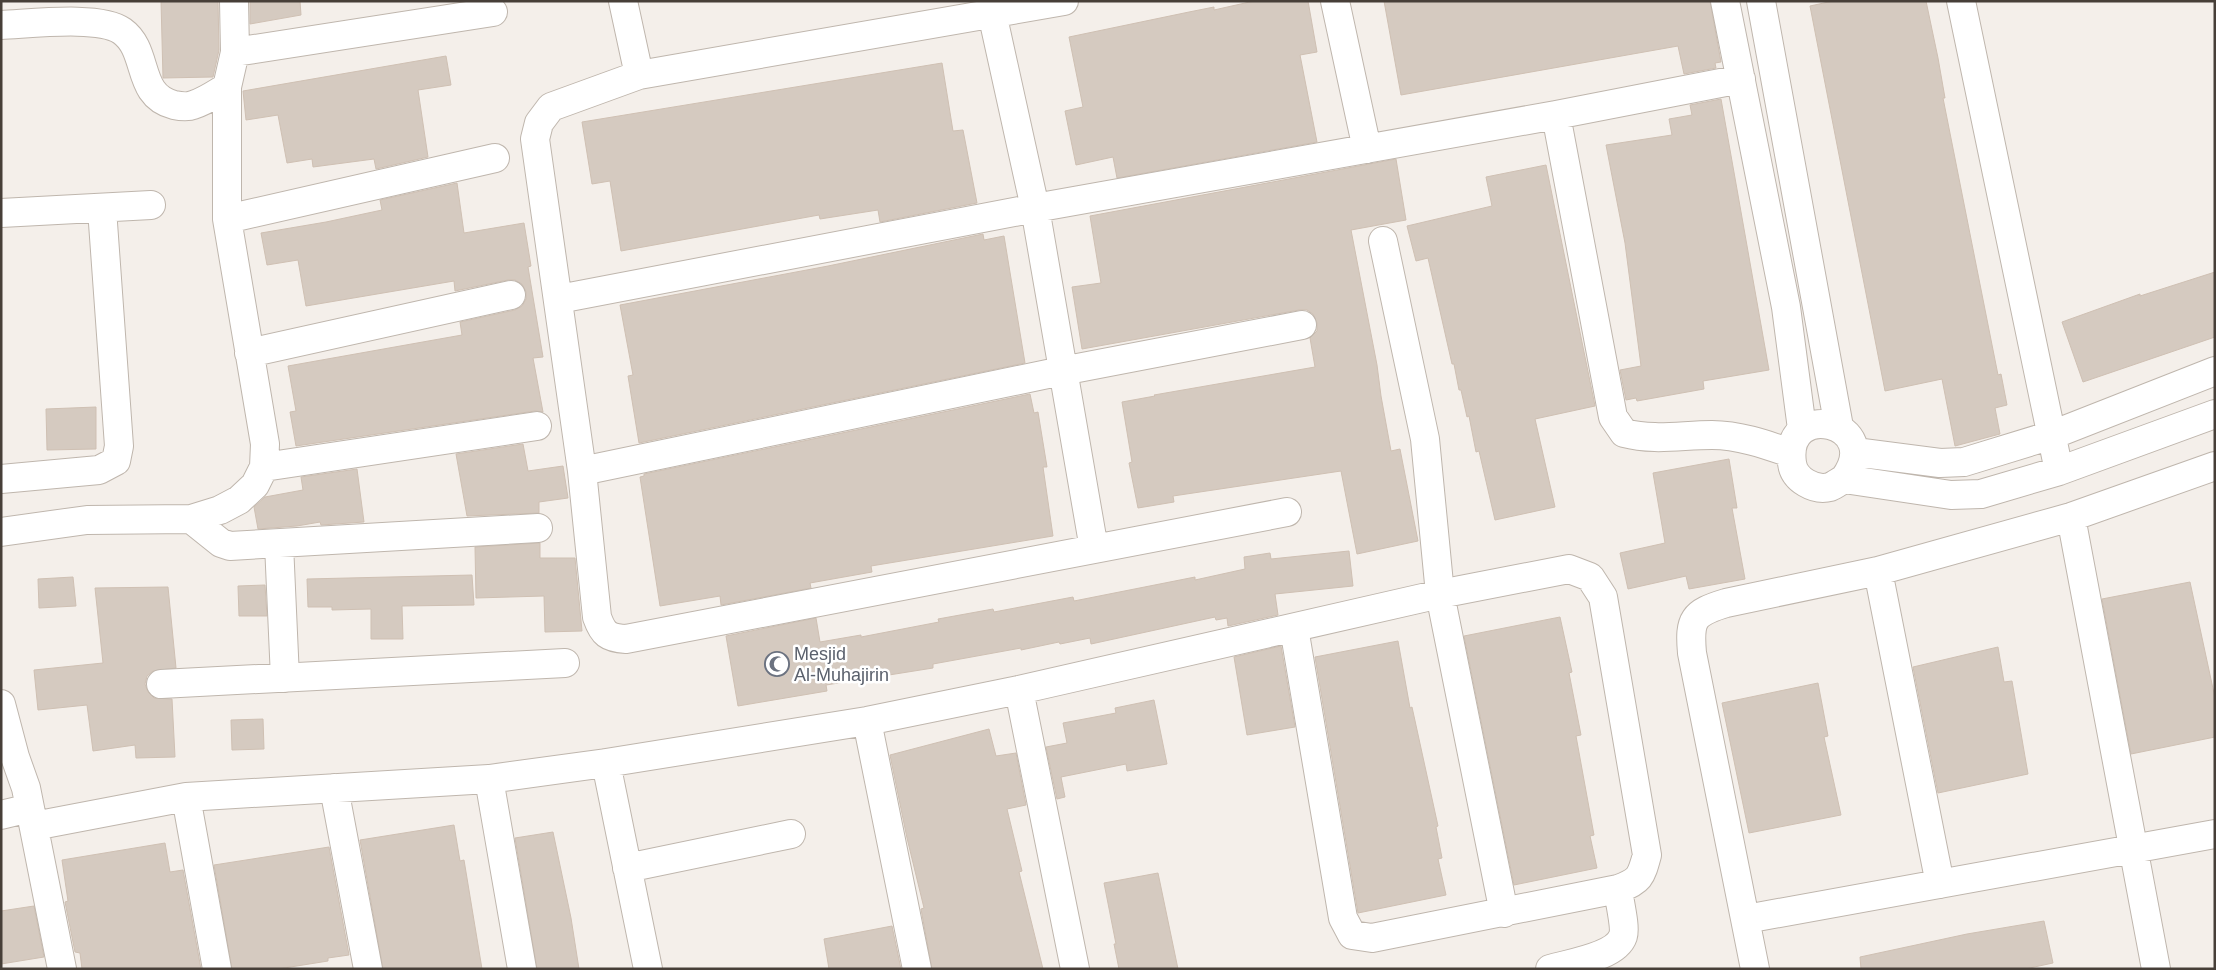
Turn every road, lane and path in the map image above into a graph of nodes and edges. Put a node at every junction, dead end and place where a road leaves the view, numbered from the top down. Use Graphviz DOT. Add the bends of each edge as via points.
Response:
graph roads {
  1 [pos="234,1"];
  2 [pos="623,1"];
  3 [pos="1064,1"];
  4 [pos="1335,1"];
  5 [pos="1725,1"];
  6 [pos="1761,1"];
  7 [pos="1962,1"];
  8 [pos="493,12"];
  9 [pos="992,13"];
  10 [pos="1,25"];
  11 [pos="235,52"];
  12 [pos="639,75"];
  13 [pos="1741,79"];
  14 [pos="227,87"];
  15 [pos="1556,115"];
  16 [pos="1367,149"];
  17 [pos="494,158"];
  18 [pos="151,205"];
  19 [pos="1035,208"];
  20 [pos="102,209"];
  21 [pos="1,213"];
  22 [pos="227,218"];
  23 [pos="1383,241"];
  24 [pos="511,294"];
  25 [pos="559,299"];
  26 [pos="1302,325"];
  27 [pos="249,354"];
  28 [pos="2215,371"];
  29 [pos="1062,372"];
  30 [pos="2215,414"];
  31 [pos="537,426"];
  32 [pos="1839,427"];
  33 [pos="2052,435"];
  34 [pos="1796,441"];
  35 [pos="1855,452"];
  36 [pos="2215,466"];
  37 [pos="264,467"];
  38 [pos="582,471"];
  39 [pos="2059,471"];
  40 [pos="1,479"];
  41 [pos="1844,479"];
  42 [pos="1286,512"];
  43 [pos="2071,517"];
  44 [pos="191,519"];
  45 [pos="538,528"];
  46 [pos="1,532"];
  47 [pos="279,544"];
  48 [pos="1094,549"];
  49 [pos="1878,571"];
  50 [pos="1440,594"];
  51 [pos="1294,628"];
  52 [pos="565,663"];
  53 [pos="285,678"];
  54 [pos="161,684"];
  55 [pos="1019,690"];
  56 [pos="1,704"];
  57 [pos="867,721"];
  58 [pos="606,763"];
  59 [pos="489,779"];
  60 [pos="334,788"];
  61 [pos="186,797"];
  62 [pos="1,815"];
  63 [pos="32,817"];
  64 [pos="790,834"];
  65 [pos="2215,834"];
  66 [pos="2134,850"];
  67 [pos="627,868"];
  68 [pos="1940,884"];
  69 [pos="1618,889"];
  70 [pos="1504,913"];
  71 [pos="1746,919"];
  72 [pos="62,969"];
  73 [pos="217,969"];
  74 [pos="368,969"];
  75 [pos="522,969"];
  76 [pos="648,969"];
  77 [pos="917,969"];
  78 [pos="1075,969"];
  79 [pos="1550,969"];
  80 [pos="1755,969"];
  81 [pos="2156,969"];
  1 -- 11 [label="street"];
  2 -- 12 [label="street"];
  3 -- 9 [label="street"];
  4 -- 16 [label="street"];
  5 -- 13 [label="street"];
  6 -- 32 [label="street"];
  7 -- 33 [label="street"];
  8 -- 11 [label="street"];
  9 -- 12 [label="street"];
  9 -- 19 [label="street"];
  10 -- 14 [label="street" via="81,21 122,30 135,46 153,94 178,106 193,105"];
  11 -- 14 [label="street"];
  12 -- 25 [label="street" via="551,106 539,123 535,139"];
  13 -- 15 [label="street"];
  13 -- 34 [label="street" via="1786,307"];
  14 -- 22 [label="street"];
  15 -- 16 [label="street"];
  15 -- 34 [label="street" via="1613,417 1624,433 1643,438 1714,435 1758,442"];
  16 -- 19 [label="street"];
  17 -- 22 [label="street"];
  18 -- 20 [label="street"];
  19 -- 25 [label="street"];
  19 -- 29 [label="street"];
  20 -- 21 [label="street"];
  20 -- 40 [label="street" via="118,446 116,461 99,470"];
  22 -- 27 [label="street"];
  23 -- 50 [label="street" via="1425,439"];
  24 -- 27 [label="street"];
  25 -- 38 [label="street"];
  26 -- 29 [label="street"];
  27 -- 37 [label="street" via="265,444"];
  28 -- 33 [label="street"];
  29 -- 38 [label="street"];
  29 -- 48 [label="street"];
  30 -- 39 [label="street"];
  31 -- 37 [label="street"];
  32 -- 34 [label="street" via="1820,422"];
  32 -- 35 [label="street"];
  33 -- 35 [label="street" via="1964,462 1940,463"];
  33 -- 39 [label="street"];
  34 -- 41 [label="street" via="1792,467 1802,480 1815,487 1830,486"];
  35 -- 41 [label="street" via="1852,468"];
  36 -- 43 [label="street"];
  37 -- 44 [label="street" via="255,485 238,500 220,510"];
  38 -- 48 [label="street" via="597,617 602,631 612,638 626,638"];
  39 -- 41 [label="street" via="1996,490 1951,495"];
  42 -- 48 [label="street"];
  43 -- 49 [label="street"];
  43 -- 66 [label="street"];
  44 -- 46 [label="street" via="87,520"];
  44 -- 47 [label="street" via="230,546"];
  45 -- 47 [label="street"];
  47 -- 53 [label="street"];
  49 -- 68 [label="street"];
  49 -- 71 [label="street" via="1726,603 1695,617 1690,633 1692,653"];
  50 -- 51 [label="street"];
  50 -- 69 [label="street" via="1570,569 1590,577 1603,597 1647,855 1642,875 1633,884"];
  50 -- 70 [label="street"];
  51 -- 55 [label="street"];
  51 -- 70 [label="street" via="1343,918 1352,935 1372,938"];
  52 -- 53 [label="street"];
  53 -- 54 [label="street"];
  55 -- 57 [label="street"];
  55 -- 78 [label="street"];
  56 -- 63 [label="street"];
  57 -- 58 [label="street"];
  57 -- 77 [label="street"];
  58 -- 59 [label="street"];
  58 -- 67 [label="street"];
  59 -- 60 [label="street"];
  59 -- 75 [label="street"];
  60 -- 61 [label="street"];
  60 -- 74 [label="street"];
  61 -- 63 [label="street"];
  61 -- 73 [label="street"];
  62 -- 63 [label="street"];
  63 -- 72 [label="street"];
  64 -- 67 [label="street"];
  65 -- 66 [label="street"];
  66 -- 68 [label="street"];
  66 -- 81 [label="street"];
  67 -- 76 [label="street"];
  68 -- 71 [label="street"];
  69 -- 70 [label="street"];
  69 -- 79 [label="street" via="1624,935 1617,947"];
  71 -- 80 [label="street"];
}
